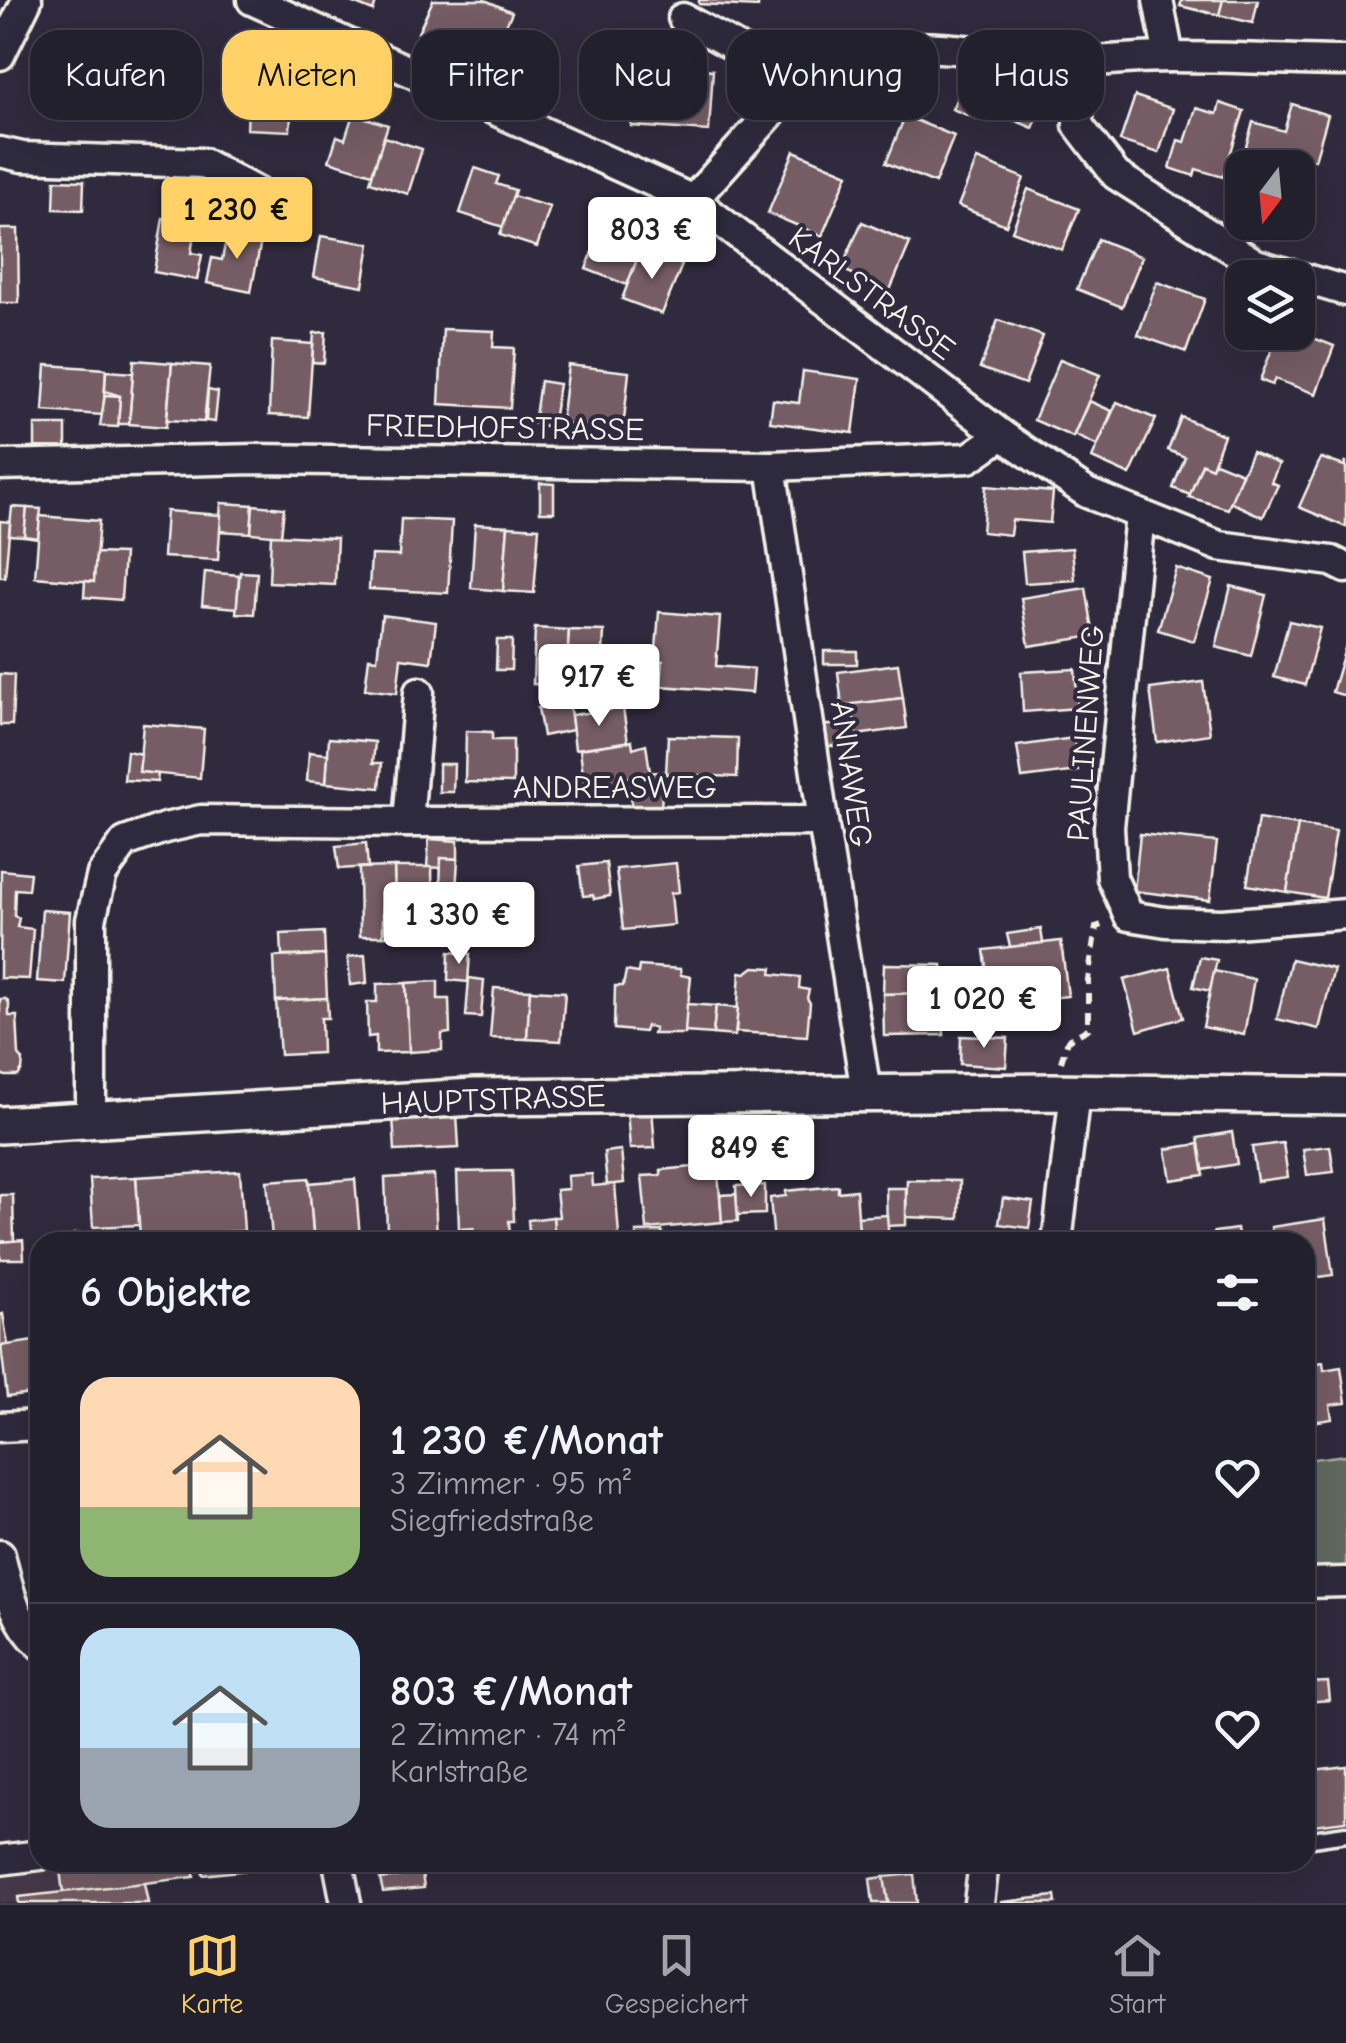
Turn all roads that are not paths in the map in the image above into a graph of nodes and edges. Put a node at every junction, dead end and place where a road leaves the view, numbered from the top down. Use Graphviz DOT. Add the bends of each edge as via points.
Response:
graph roads {
  1 [pos="27,0"];
  2 [pos="252,0"];
  3 [pos="1158,0"];
  4 [pos="683,18"];
  5 [pos="727,42"];
  6 [pos="0,55"];
  7 [pos="1169,57"];
  8 [pos="1104,60"];
  9 [pos="1346,62"];
  10 [pos="766,120"];
  11 [pos="1078,120"];
  12 [pos="0,152"];
  13 [pos="262,194"];
  14 [pos="693,200"];
  15 [pos="1346,291"];
  16 [pos="1002,435"];
  17 [pos="0,465"];
  18 [pos="772,466"];
  19 [pos="1140,514"];
  20 [pos="1346,568"];
  21 [pos="419,692"];
  22 [pos="823,821"];
  23 [pos="408,822"];
  24 [pos="1346,914"];
  25 [pos="866,1092"];
  26 [pos="1064,1092"];
  27 [pos="1346,1096"];
  28 [pos="91,1121"];
  29 [pos="0,1125"];
  30 [pos="1057,1232"];
  31 [pos="30,1426"];
  32 [pos="0,1427"];
  33 [pos="0,1555"];
  34 [pos="1315,1582"];
  35 [pos="1346,1582"];
  36 [pos="30,1635"];
  37 [pos="1346,1834"];
  38 [pos="1315,1839"];
  39 [pos="30,1856"];
  40 [pos="0,1860"];
  41 [pos="340,1872"];
  42 [pos="983,1872"];
  43 [pos="346,1903"];
  44 [pos="980,1903"];
  1 -- 6 [label="street"];
  2 -- 14 [label="street, KARLSTRASSE"];
  3 -- 7 [label="street"];
  4 -- 5 [label="street"];
  7 -- 8 [label="street"];
  7 -- 9 [label="street"];
  10 -- 14 [label="street"];
  11 -- 15 [label="street" via="1116,174 1256,264"];
  12 -- 13 [label="street" via="203,163"];
  14 -- 16 [label="street, KARLSTRASSE"];
  16 -- 18 [label="street, FRIEDHOFSTRASSE" via="970,458"];
  16 -- 19 [label="street, KARLSTRASSE" via="1086,493"];
  17 -- 18 [label="street, FRIEDHOFSTRASSE" via="256,458"];
  18 -- 22 [label="street, ANNAWEG"];
  19 -- 20 [label="street, KARLSTRASSE" via="1219,546"];
  19 -- 24 [label="street, PAULINENWEG" via="1109,827 1112,878 1129,916 1222,924"];
  21 -- 23 [label="street"];
  22 -- 23 [label="street, ANDREASWEG"];
  22 -- 25 [label="street, ANNAWEG"];
  23 -- 28 [label="street, ANDREASWEG" via="202,820 125,842 102,874 91,920"];
  25 -- 26 [label="street, HAUPTSTRASSE"];
  25 -- 28 [label="street, HAUPTSTRASSE" via="474,1097"];
  26 -- 27 [label="street, HAUPTSTRASSE"];
  26 -- 30 [label="street"];
  28 -- 29 [label="street, HAUPTSTRASSE"];
  31 -- 32 [label="street"];
  33 -- 36 [label="street" via="11,1602"];
  34 -- 35 [label="street"];
  37 -- 38 [label="lane"];
  39 -- 40 [label="street"];
  41 -- 43 [label="street"];
  42 -- 44 [label="street"];
}
